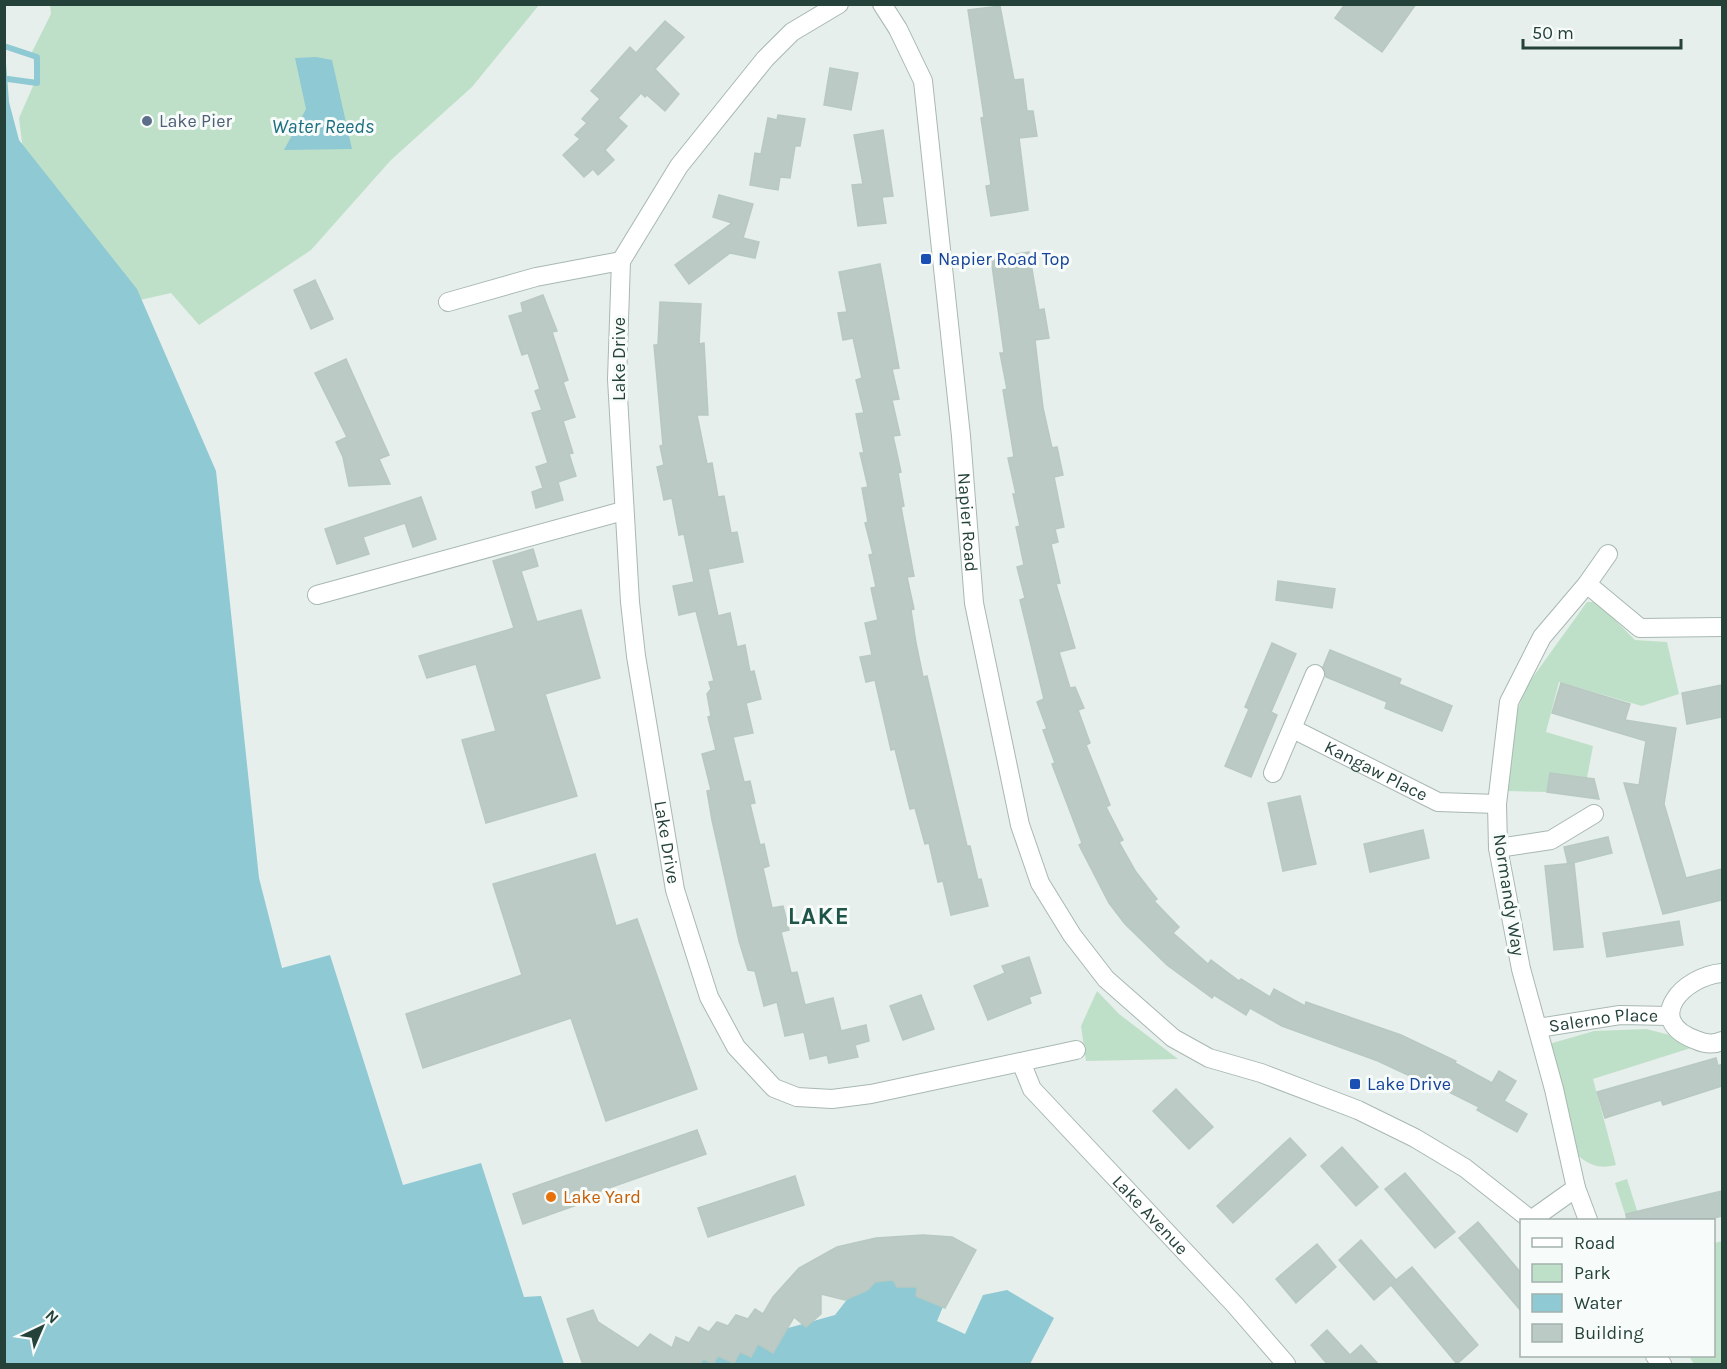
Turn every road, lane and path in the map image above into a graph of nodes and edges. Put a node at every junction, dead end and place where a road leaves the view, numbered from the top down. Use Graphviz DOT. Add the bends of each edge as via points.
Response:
graph roads {
  1 [pos="839,4"];
  2 [pos="882,4"];
  3 [pos="621,261"];
  4 [pos="448,302"];
  5 [pos="623,511"];
  6 [pos="1608,554"];
  7 [pos="1587,584"];
  8 [pos="317,595"];
  9 [pos="1722,627"];
  10 [pos="1315,674"];
  11 [pos="1293,729"];
  12 [pos="1273,773"];
  13 [pos="1497,804"];
  14 [pos="1594,814"];
  15 [pos="1498,848"];
  16 [pos="1722,973"];
  17 [pos="1670,1016"];
  18 [pos="1538,1028"];
  19 [pos="1722,1041"];
  20 [pos="1076,1050"];
  21 [pos="1021,1062"];
  22 [pos="1576,1188"];
  23 [pos="1529,1219"];
  24 [pos="1534,1219"];
  25 [pos="1587,1219"];
  26 [pos="1286,1365"];
  1 -- 3 [label="street, Lake Drive" via="792,32 765,59 679,166"];
  2 -- 23 [label="street, Napier Road" via="923,81 961,436 974,603 1020,825 1040,883 1072,935 1106,979 1190,1049 1358,1110 1415,1138 1465,1168"];
  3 -- 4 [label="street" via="536,277"];
  3 -- 5 [label="street, Lake Drive" via="617,378"];
  5 -- 8 [label="street"];
  5 -- 21 [label="street, Lake Drive" via="636,656 675,890 709,997 736,1047 774,1088 797,1096 832,1099"];
  6 -- 7 [label="street, Normandy Way"];
  7 -- 9 [label="street" via="1640,628"];
  7 -- 13 [label="street, Normandy Way" via="1542,637 1509,702"];
  10 -- 11 [label="street"];
  11 -- 12 [label="street"];
  11 -- 13 [label="street, Kangaw Place" via="1438,802"];
  13 -- 15 [label="street, Normandy Way"];
  14 -- 15 [label="street" via="1551,840"];
  15 -- 18 [label="street, Normandy Way" via="1521,969"];
  16 -- 17 [label="street, Salerno Place" via="1705,975 1690,983 1671,1004"];
  17 -- 18 [label="street, Salerno Place" via="1620,1015"];
  17 -- 19 [label="street, Salerno Place" via="1674,1027 1688,1037 1712,1044"];
  18 -- 22 [label="street, Normandy Way"];
  20 -- 21 [label="street, Lake Drive"];
  21 -- 26 [label="street, Lake Avenue" via="1032,1089 1235,1305"];
  22 -- 24 [label="street"];
  22 -- 25 [label="street, Normandy Way"];
}
